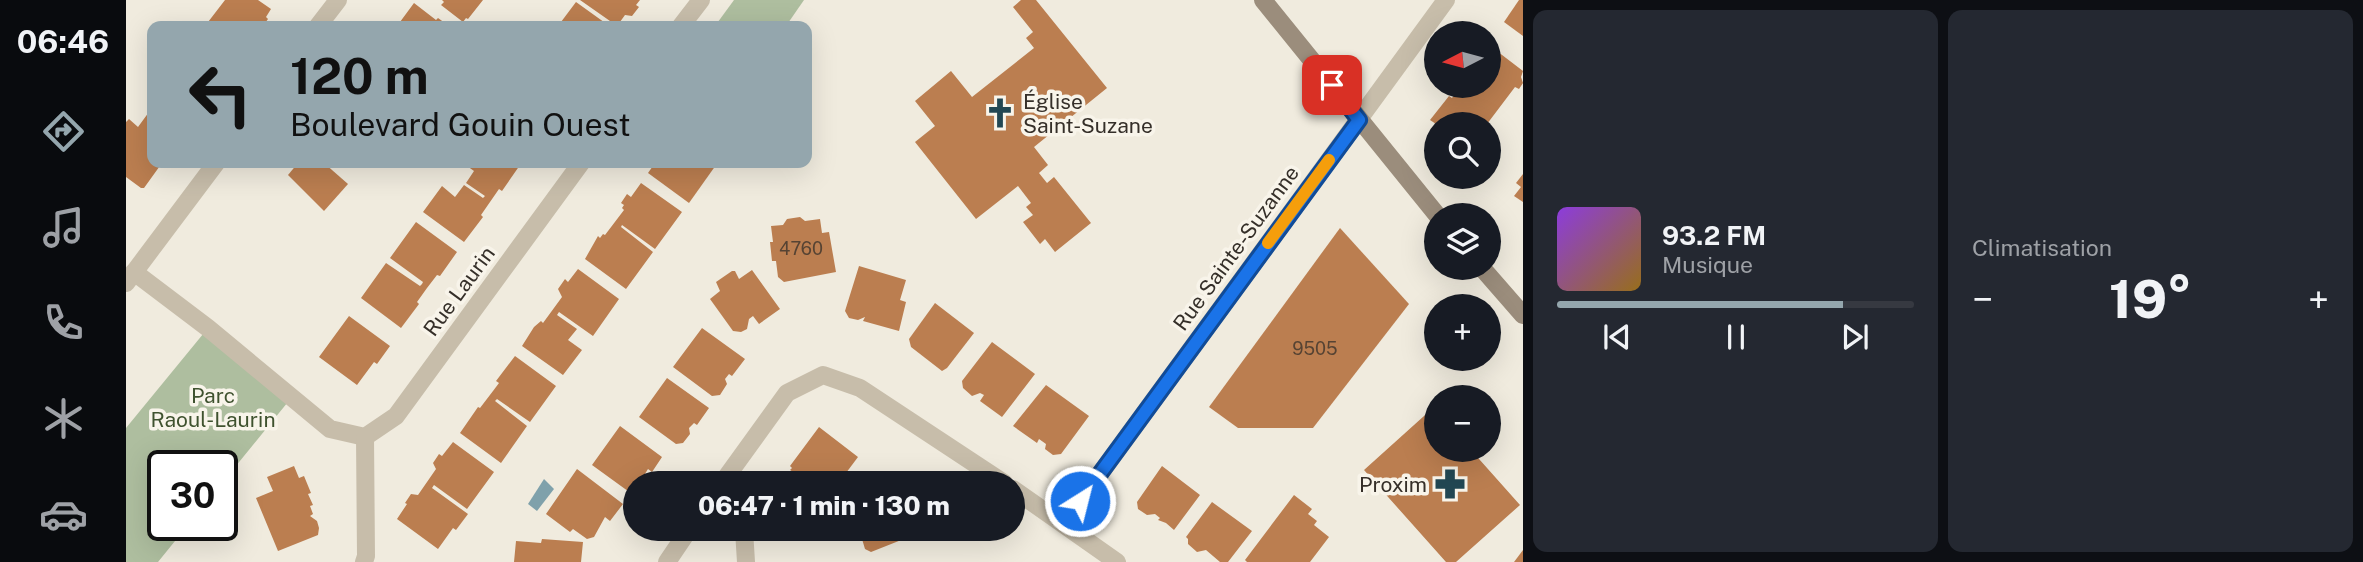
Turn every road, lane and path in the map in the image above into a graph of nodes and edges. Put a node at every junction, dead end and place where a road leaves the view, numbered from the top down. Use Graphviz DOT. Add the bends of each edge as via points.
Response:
graph roads {
  1 [pos="338,0"];
  2 [pos="701,0"];
  3 [pos="1263,0"];
  4 [pos="1446,0"];
  5 [pos="322,21"];
  6 [pos="685,21"];
  7 [pos="1359,120"];
  8 [pos="212,168"];
  9 [pos="577,168"];
  10 [pos="1427,203"];
  11 [pos="130,277"];
  12 [pos="1492,280"];
  13 [pos="1523,315"];
  14 [pos="365,437"];
  15 [pos="731,471"];
  16 [pos="986,471"];
  17 [pos="1025,497"];
  18 [pos="1064,523"];
  19 [pos="681,541"];
  20 [pos="745,541"];
  21 [pos="364,562"];
  22 [pos="667,562"];
  23 [pos="746,562"];
  24 [pos="1117,562"];
  1 -- 5 [label="street"];
  2 -- 6 [label="street"];
  3 -- 7 [label="main road"];
  4 -- 7 [label="street, Rue Sainte-Suzanne"];
  7 -- 10 [label="main road"];
  7 -- 18 [label="street, Rue Sainte-Suzanne"];
  8 -- 11 [label="street"];
  9 -- 14 [label="street, Rue Laurin" via="396,416"];
  11 -- 14 [label="street" via="208,328 331,429"];
  12 -- 13 [label="main road"];
  14 -- 21 [label="street"];
  15 -- 16 [label="street" via="787,393 823,375 860,388"];
  17 -- 18 [label="street"];
  18 -- 24 [label="street"];
  19 -- 22 [label="street"];
  20 -- 23 [label="street"];
}
